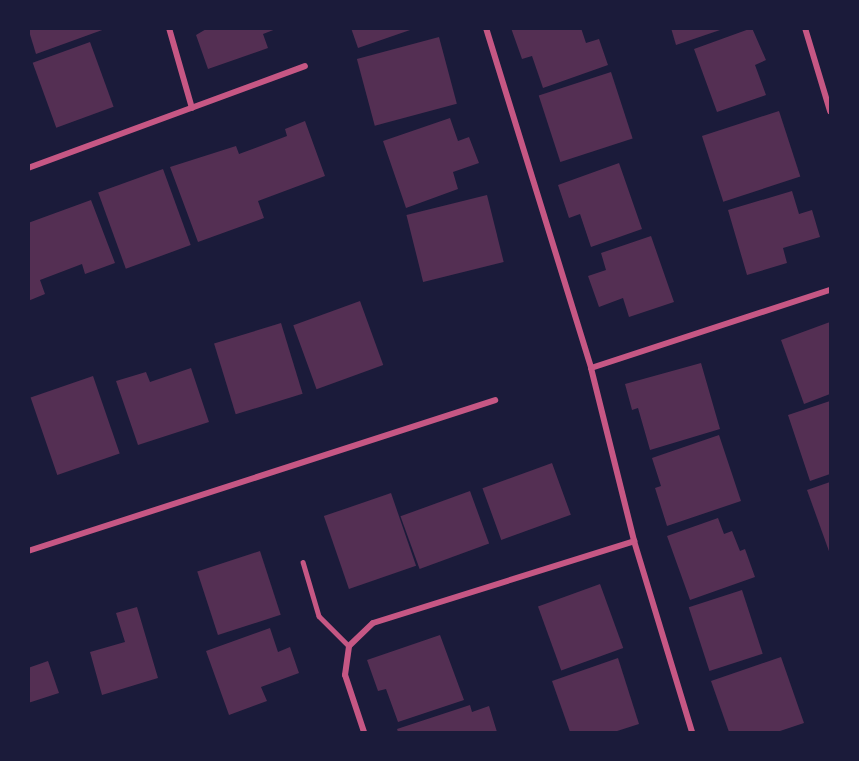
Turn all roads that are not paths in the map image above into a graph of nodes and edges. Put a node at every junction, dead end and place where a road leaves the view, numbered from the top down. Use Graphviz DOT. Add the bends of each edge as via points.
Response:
graph roads {
  1 [pos="169,28"];
  2 [pos="486,28"];
  3 [pos="805,28"];
  4 [pos="305,66"];
  5 [pos="192,108"];
  6 [pos="831,111"];
  7 [pos="28,168"];
  8 [pos="831,290"];
  9 [pos="591,368"];
  10 [pos="495,400"];
  11 [pos="634,541"];
  12 [pos="28,551"];
  13 [pos="303,562"];
  14 [pos="349,646"];
  15 [pos="364,732"];
  16 [pos="692,732"];
  1 -- 5 [label="street"];
  2 -- 9 [label="street"];
  3 -- 6 [label="street"];
  4 -- 5 [label="street"];
  5 -- 7 [label="street"];
  8 -- 9 [label="street"];
  9 -- 11 [label="street"];
  10 -- 12 [label="street"];
  11 -- 14 [label="street" via="373,623"];
  11 -- 16 [label="street"];
  13 -- 14 [label="lane" via="319,616"];
  14 -- 15 [label="street" via="345,675"];
}
